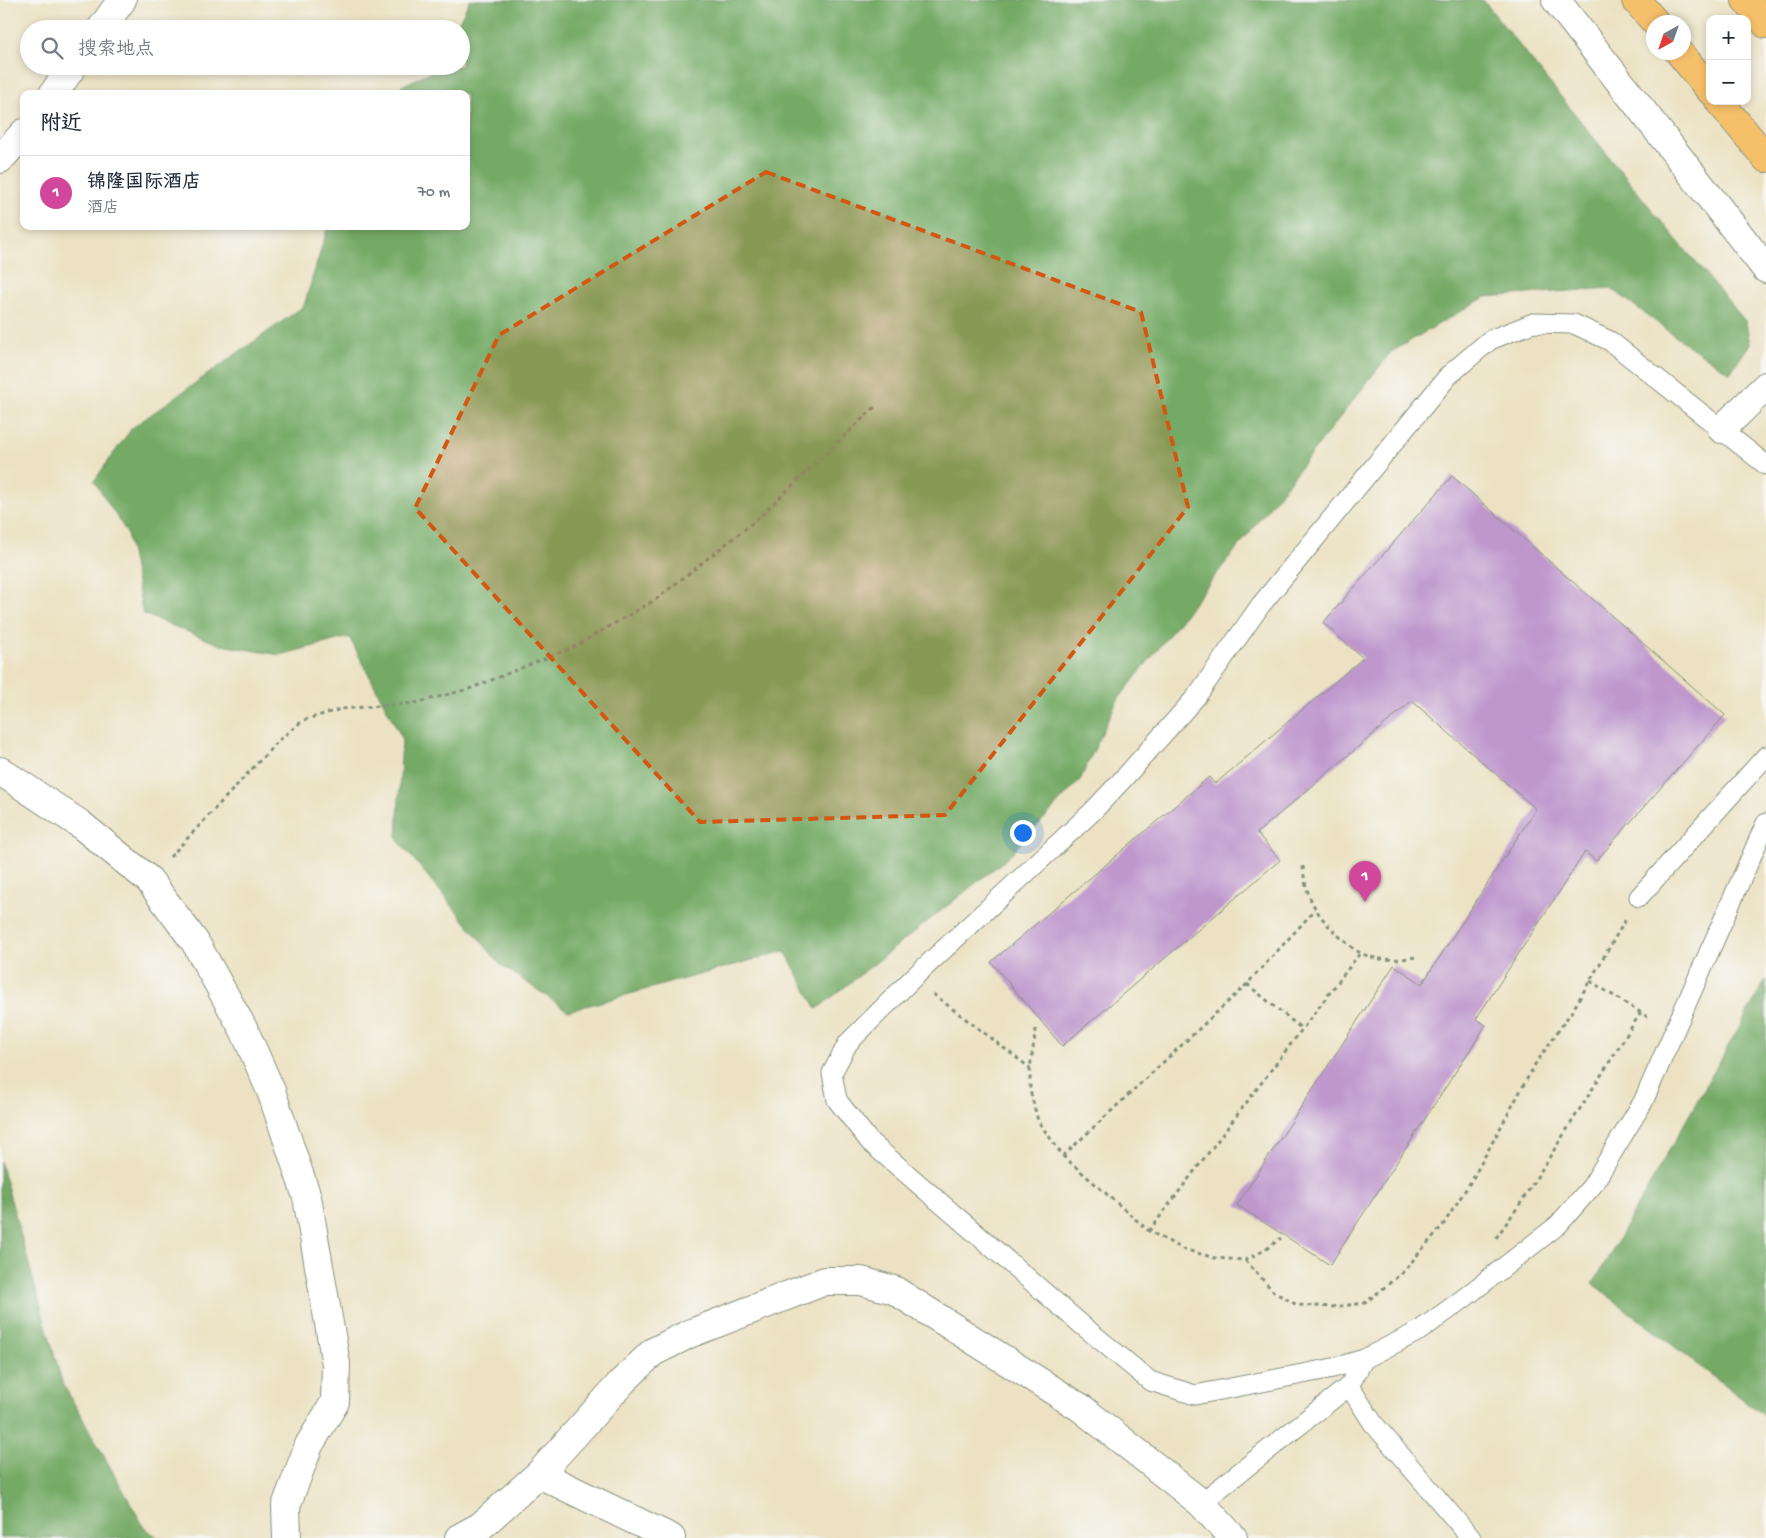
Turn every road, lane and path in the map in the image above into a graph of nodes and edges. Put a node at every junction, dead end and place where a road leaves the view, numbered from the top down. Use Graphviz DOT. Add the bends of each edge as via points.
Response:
graph roads {
  1 [pos="122,0"];
  2 [pos="1556,0"];
  3 [pos="1636,0"];
  4 [pos="1746,0"];
  5 [pos="1649,15"];
  6 [pos="108,20"];
  7 [pos="1766,24"];
  8 [pos="1686,60"];
  9 [pos="66,75"];
  10 [pos="1706,85"];
  11 [pos="55,90"];
  12 [pos="1722,105"];
  13 [pos="20,137"];
  14 [pos="1766,158"];
  15 [pos="0,159"];
  16 [pos="1766,269"];
  17 [pos="1766,386"];
  18 [pos="877,405"];
  19 [pos="1722,429"];
  20 [pos="1766,465"];
  21 [pos="1766,756"];
  22 [pos="0,771"];
  23 [pos="1766,824"];
  24 [pos="1303,866"];
  25 [pos="149,880"];
  26 [pos="1639,896"];
  27 [pos="1315,910"];
  28 [pos="1360,953"];
  29 [pos="1416,957"];
  30 [pos="913,978"];
  31 [pos="1590,981"];
  32 [pos="1246,984"];
  33 [pos="1641,1012"];
  34 [pos="1036,1029"];
  35 [pos="1302,1029"];
  36 [pos="1673,1032"];
  37 [pos="1030,1068"];
  38 [pos="1063,1156"];
  39 [pos="1149,1231"];
  40 [pos="1280,1238"];
  41 [pos="1496,1238"];
  42 [pos="1245,1260"];
  43 [pos="1364,1359"];
  44 [pos="1349,1386"];
  45 [pos="539,1474"];
  46 [pos="1201,1503"];
  47 [pos="287,1538"];
  48 [pos="459,1538"];
  49 [pos="671,1538"];
  50 [pos="1233,1538"];
  51 [pos="1471,1538"];
  1 -- 6 [label="street"];
  2 -- 16 [label="street"];
  3 -- 5 [label="highway"];
  4 -- 7 [label="highway"];
  8 -- 10 [label="highway"];
  9 -- 11 [label="street"];
  12 -- 14 [label="highway"];
  13 -- 15 [label="street"];
  17 -- 19 [label="street"];
  18 -- 25 [label="path" via="755,521 655,600 574,647 469,689 415,703 341,709 304,720 279,740"];
  19 -- 20 [label="lane"];
  19 -- 30 [label="lane" via="1610,341 1574,324 1533,323 1490,340 1449,375 1260,606 1196,697 1125,777 1092,812"];
  21 -- 26 [label="lane"];
  22 -- 25 [label="street" via="80,824"];
  23 -- 36 [label="lane"];
  24 -- 27 [label="path" via="1304,883"];
  25 -- 47 [label="street" via="195,942 244,1030 271,1091 307,1197 336,1364 335,1402 309,1445 286,1506"];
  26 -- 31 [label="path"];
  27 -- 28 [label="path" via="1329,927"];
  27 -- 32 [label="path"];
  28 -- 29 [label="path" via="1383,959"];
  28 -- 35 [label="path"];
  30 -- 37 [label="path"];
  30 -- 43 [label="lane" via="848,1043 832,1073 837,1100 870,1142 1082,1325 1150,1381 1195,1395"];
  31 -- 33 [label="path"];
  31 -- 42 [label="path" via="1534,1066 1474,1178 1443,1225 1402,1273 1365,1303 1332,1307 1297,1304 1274,1292"];
  32 -- 35 [label="path"];
  32 -- 38 [label="path"];
  33 -- 36 [label="path"];
  33 -- 41 [label="path"];
  34 -- 37 [label="path"];
  35 -- 39 [label="path"];
  36 -- 43 [label="lane" via="1638,1110 1592,1186 1558,1226 1419,1331"];
  37 -- 38 [label="path" via="1030,1090 1038,1121"];
  38 -- 39 [label="path"];
  39 -- 42 [label="path" via="1183,1249 1215,1258"];
  40 -- 42 [label="path"];
  43 -- 44 [label="lane"];
  44 -- 46 [label="lane"];
  44 -- 51 [label="lane" via="1374,1423"];
  45 -- 46 [label="street" via="653,1352 689,1334 825,1281 861,1280 894,1290 1081,1408"];
  45 -- 48 [label="street" via="481,1526"];
  45 -- 49 [label="street"];
  46 -- 50 [label="street"];
}
